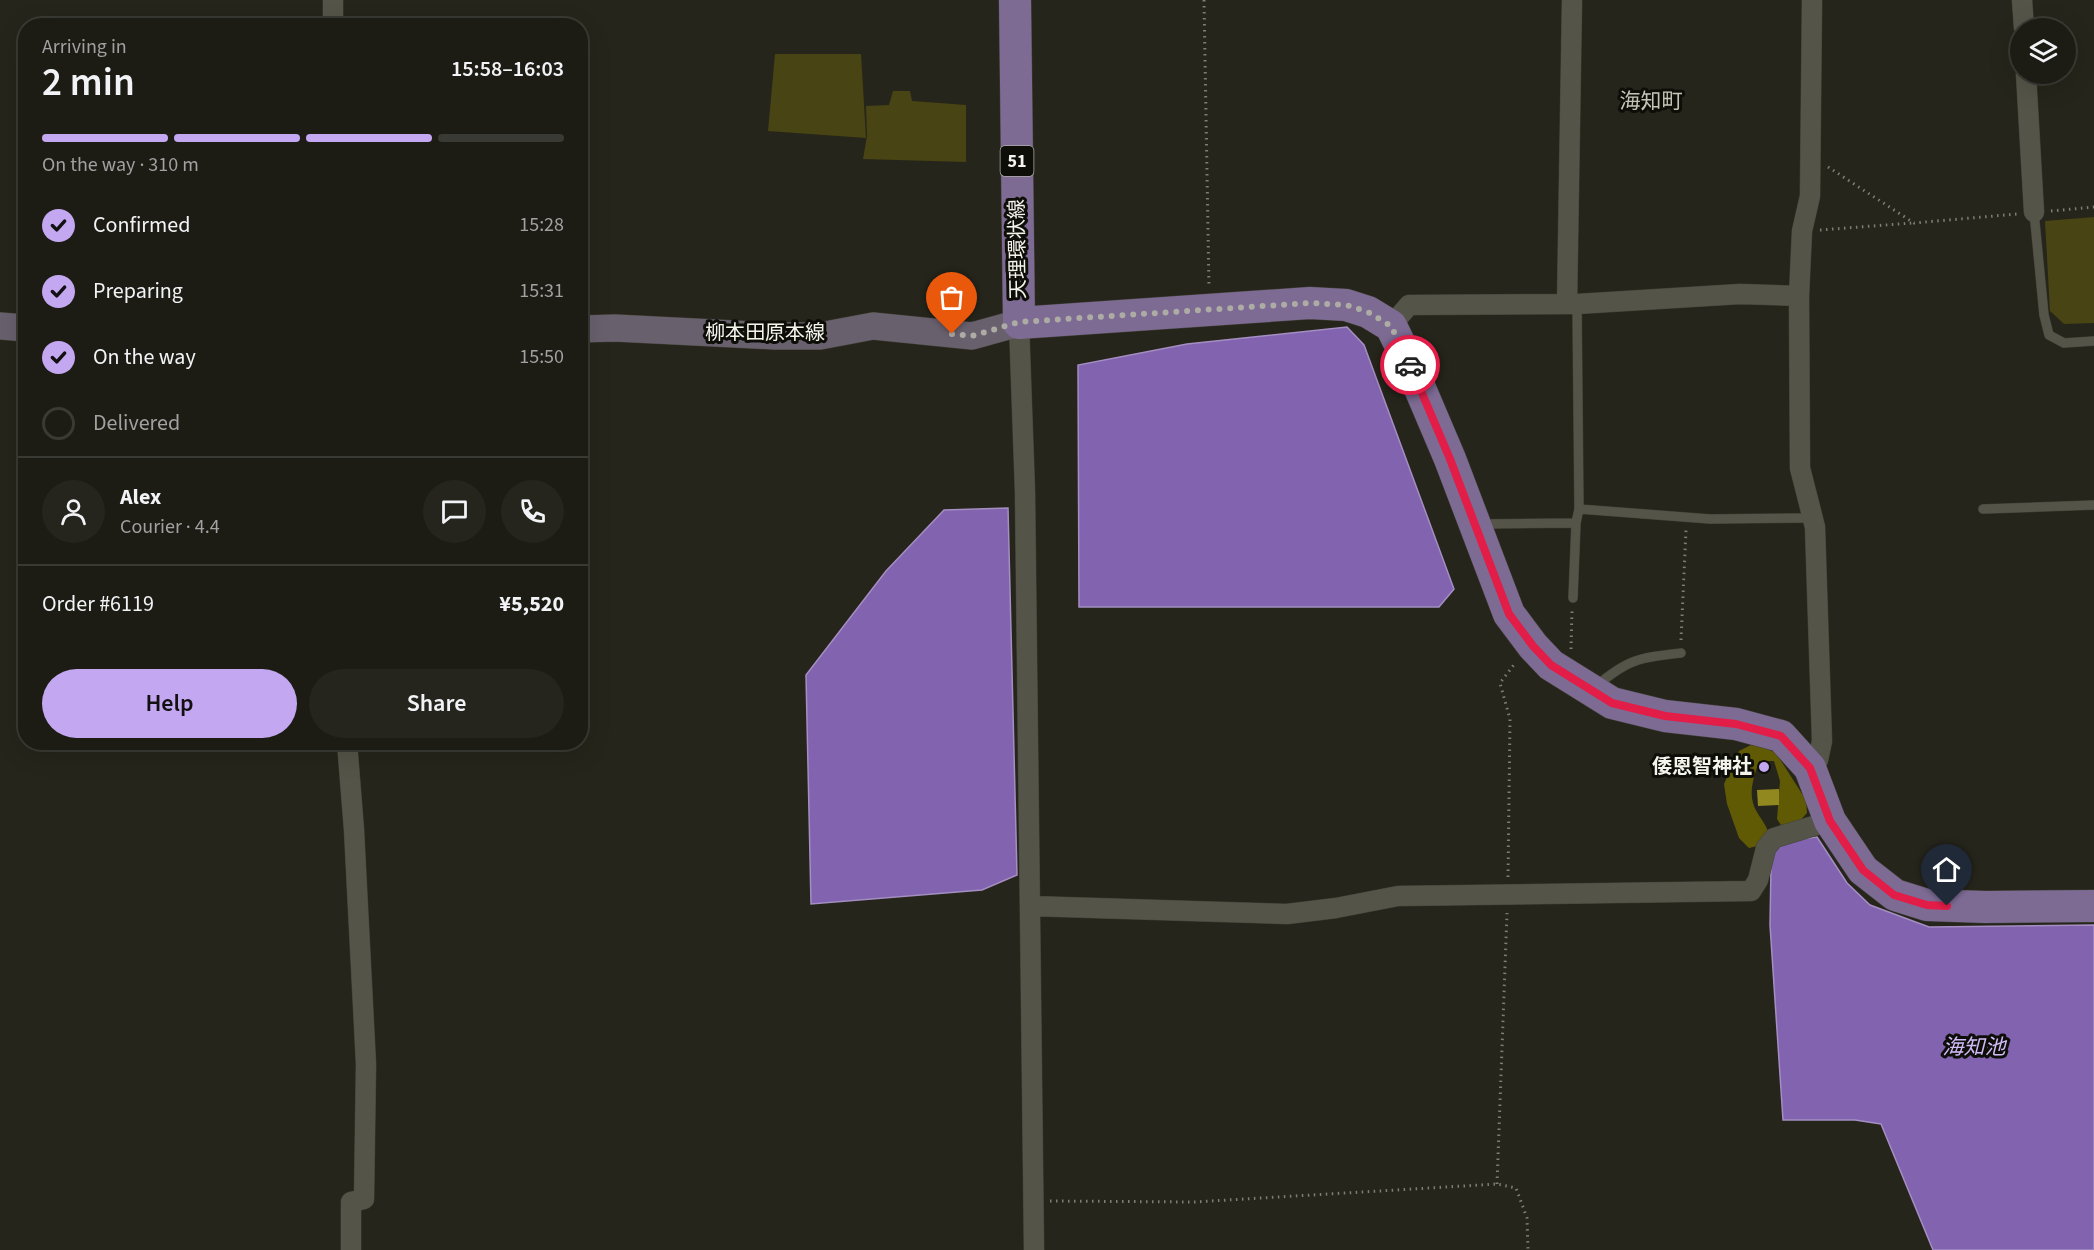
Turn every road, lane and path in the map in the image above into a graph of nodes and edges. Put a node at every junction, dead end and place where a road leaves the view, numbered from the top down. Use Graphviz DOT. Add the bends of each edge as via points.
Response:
graph roads {
  1 [pos="333,0"];
  2 [pos="1016,0"];
  3 [pos="1204,0"];
  4 [pos="1572,0"];
  5 [pos="1812,0"];
  6 [pos="2022,0"];
  7 [pos="333,18"];
  8 [pos="2023,18"];
  9 [pos="2027,84"];
  10 [pos="1811,157"];
  11 [pos="2094,207"];
  12 [pos="2034,212"];
  13 [pos="1914,223"];
  14 [pos="1802,231"];
  15 [pos="1798,296"];
  16 [pos="1572,304"];
  17 [pos="1209,310"];
  18 [pos="1019,322"];
  19 [pos="1391,326"];
  20 [pos="0,327"];
  21 [pos="18,328"];
  22 [pos="588,329"];
  23 [pos="2094,341"];
  24 [pos="2094,505"];
  25 [pos="1579,509"];
  26 [pos="1983,509"];
  27 [pos="1686,516"];
  28 [pos="1813,519"];
  29 [pos="1576,523"];
  30 [pos="1475,524"];
  31 [pos="1573,598"];
  32 [pos="1680,653"];
  33 [pos="1580,684"];
  34 [pos="348,750"];
  35 [pos="1810,768"];
  36 [pos="1830,821"];
  37 [pos="1030,906"];
  38 [pos="2094,906"];
  39 [pos="1033,1200"];
  40 [pos="351,1250"];
  41 [pos="1035,1250"];
  42 [pos="1528,1250"];
  1 -- 7 [label="street"];
  2 -- 18 [label="main road, 天理環状線 / 51"];
  3 -- 17 [label="path"];
  4 -- 16 [label="street"];
  5 -- 10 [label="street"];
  6 -- 8 [label="street"];
  9 -- 12 [label="street"];
  10 -- 13 [label="path"];
  10 -- 14 [label="street" via="1810,196"];
  11 -- 12 [label="path"];
  12 -- 13 [label="path"];
  12 -- 23 [label="lane" via="2049,335 2064,343"];
  13 -- 14 [label="path"];
  14 -- 15 [label="street"];
  15 -- 16 [label="street" via="1740,294"];
  15 -- 28 [label="street" via="1800,468"];
  16 -- 19 [label="street" via="1409,304"];
  16 -- 25 [label="lane"];
  17 -- 18 [label="main road, 天理環状線"];
  17 -- 19 [label="main road, 天理環状線" via="1310,303 1346,305"];
  18 -- 22 [label="main road, 柳本田原本線" via="972,336 873,326 820,336"];
  18 -- 37 [label="street"];
  19 -- 30 [label="main road"];
  20 -- 21 [label="main road"];
  24 -- 26 [label="lane"];
  25 -- 27 [label="lane"];
  25 -- 29 [label="lane"];
  27 -- 28 [label="lane"];
  27 -- 32 [label="path"];
  28 -- 35 [label="street" via="1822,741 1818,760"];
  29 -- 30 [label="lane"];
  29 -- 31 [label="lane"];
  30 -- 33 [label="main road" via="1509,614 1551,665"];
  31 -- 33 [label="path"];
  32 -- 33 [label="lane" via="1642,657"];
  33 -- 35 [label="main road" via="1612,703 1665,716 1736,724 1781,736"];
  34 -- 40 [label="street" via="366,1064 364,1199 351,1202"];
  35 -- 36 [label="main road"];
  36 -- 37 [label="street" via="1774,838 1751,891 1398,896 1287,914"];
  36 -- 38 [label="main road" via="1863,870 1894,895 1927,905"];
  37 -- 39 [label="street"];
  39 -- 41 [label="street"];
  39 -- 42 [label="path" via="1194,1202 1497,1184 1516,1188 1527,1218"];
}
